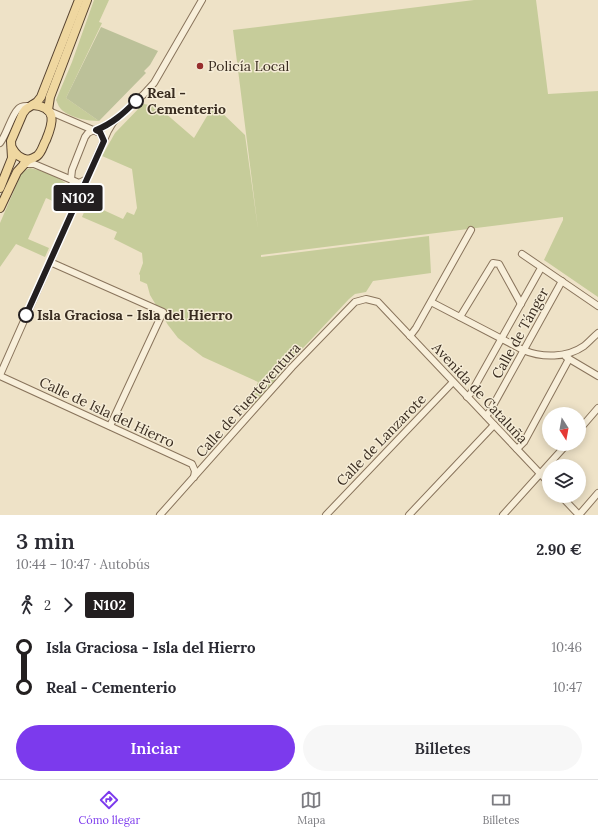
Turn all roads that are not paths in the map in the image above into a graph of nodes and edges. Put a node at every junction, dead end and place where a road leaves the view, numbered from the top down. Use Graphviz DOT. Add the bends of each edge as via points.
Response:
graph roads {
  1 [pos="87,0"];
  2 [pos="202,0"];
  3 [pos="78,1"];
  4 [pos="32,106"];
  5 [pos="49,111"];
  6 [pos="114,121"];
  7 [pos="95,130"];
  8 [pos="104,141"];
  9 [pos="0,144"];
  10 [pos="11,146"];
  11 [pos="29,162"];
  12 [pos="87,179"];
  13 [pos="72,180"];
  14 [pos="0,188"];
  15 [pos="74,207"];
  16 [pos="0,208"];
  17 [pos="471,230"];
  18 [pos="522,254"];
  19 [pos="50,262"];
  20 [pos="541,268"];
  21 [pos="562,281"];
  22 [pos="355,302"];
  23 [pos="431,302"];
  24 [pos="521,304"];
  25 [pos="598,306"];
  26 [pos="460,317"];
  27 [pos="598,333"];
  28 [pos="410,336"];
  29 [pos="501,338"];
  30 [pos="524,350"];
  31 [pos="561,354"];
  32 [pos="569,359"];
  33 [pos="0,375"];
  34 [pos="598,376"];
  35 [pos="453,382"];
  36 [pos="467,397"];
  37 [pos="598,408"];
  38 [pos="486,416"];
  39 [pos="586,422"];
  40 [pos="494,425"];
  41 [pos="110,426"];
  42 [pos="517,449"];
  43 [pos="561,451"];
  44 [pos="541,474"];
  45 [pos="194,477"];
  46 [pos="598,493"];
  47 [pos="568,503"];
  48 [pos="160,515"];
  49 [pos="326,515"];
  50 [pos="409,515"];
  51 [pos="503,515"];
  52 [pos="579,515"];
  1 -- 5 [label="main road" via="50,96"];
  2 -- 6 [label="street" via="154,83"];
  3 -- 4 [label="main road" via="41,97"];
  4 -- 5 [label="main road" via="38,105"];
  4 -- 9 [label="street" via="18,109"];
  4 -- 10 [label="main road" via="24,113"];
  5 -- 7 [label="street"];
  5 -- 11 [label="main road" via="52,125 40,152"];
  6 -- 7 [label="street"];
  6 -- 8 [label="street"];
  7 -- 8 [label="street" via="100,132"];
  7 -- 13 [label="street" via="85,137 72,170"];
  8 -- 12 [label="street"];
  9 -- 10 [label="street"];
  10 -- 11 [label="main road" via="15,154"];
  10 -- 14 [label="main road" via="12,158"];
  11 -- 13 [label="street"];
  11 -- 16 [label="main road" via="17,172"];
  12 -- 13 [label="street" via="79,183"];
  12 -- 15 [label="street"];
  13 -- 15 [label="street" via="77,194"];
  15 -- 19 [label="street"];
  17 -- 23 [label="street"];
  18 -- 20 [label="street"];
  19 -- 33 [label="street"];
  19 -- 41 [label="street" via="163,312"];
  20 -- 21 [label="street"];
  20 -- 24 [label="street"];
  21 -- 25 [label="street"];
  21 -- 30 [label="street, Calle de Tánger"];
  22 -- 28 [label="street, Avenida de Cataluña" via="366,299 378,302"];
  22 -- 45 [label="street, Calle de Fuerteventura" via="292,367"];
  23 -- 26 [label="street"];
  23 -- 28 [label="street"];
  24 -- 26 [label="street" via="499,264 493,263"];
  24 -- 29 [label="street"];
  26 -- 29 [label="street"];
  27 -- 31 [label="street" via="584,346"];
  28 -- 35 [label="street, Avenida de Cataluña"];
  29 -- 30 [label="street"];
  29 -- 36 [label="street"];
  30 -- 31 [label="street" via="545,356"];
  30 -- 38 [label="street, Calle de Tánger"];
  31 -- 32 [label="street"];
  32 -- 34 [label="street"];
  32 -- 42 [label="street" via="524,442"];
  33 -- 41 [label="street, Calle de Isla del Hierro"];
  35 -- 36 [label="street, Avenida de Cataluña"];
  35 -- 49 [label="street, Calle de Lanzarote"];
  36 -- 38 [label="street, Avenida de Cataluña"];
  37 -- 39 [label="street"];
  38 -- 40 [label="street, Avenida de Cataluña"];
  40 -- 42 [label="street, Avenida de Cataluña"];
  40 -- 50 [label="street"];
  41 -- 45 [label="street, Calle de Isla del Hierro" via="192,464"];
  42 -- 44 [label="street, Avenida de Cataluña"];
  43 -- 44 [label="street"];
  44 -- 51 [label="street"];
  45 -- 48 [label="street, Calle de Fuerteventura"];
  46 -- 52 [label="street"];
  47 -- 52 [label="street"];
}
